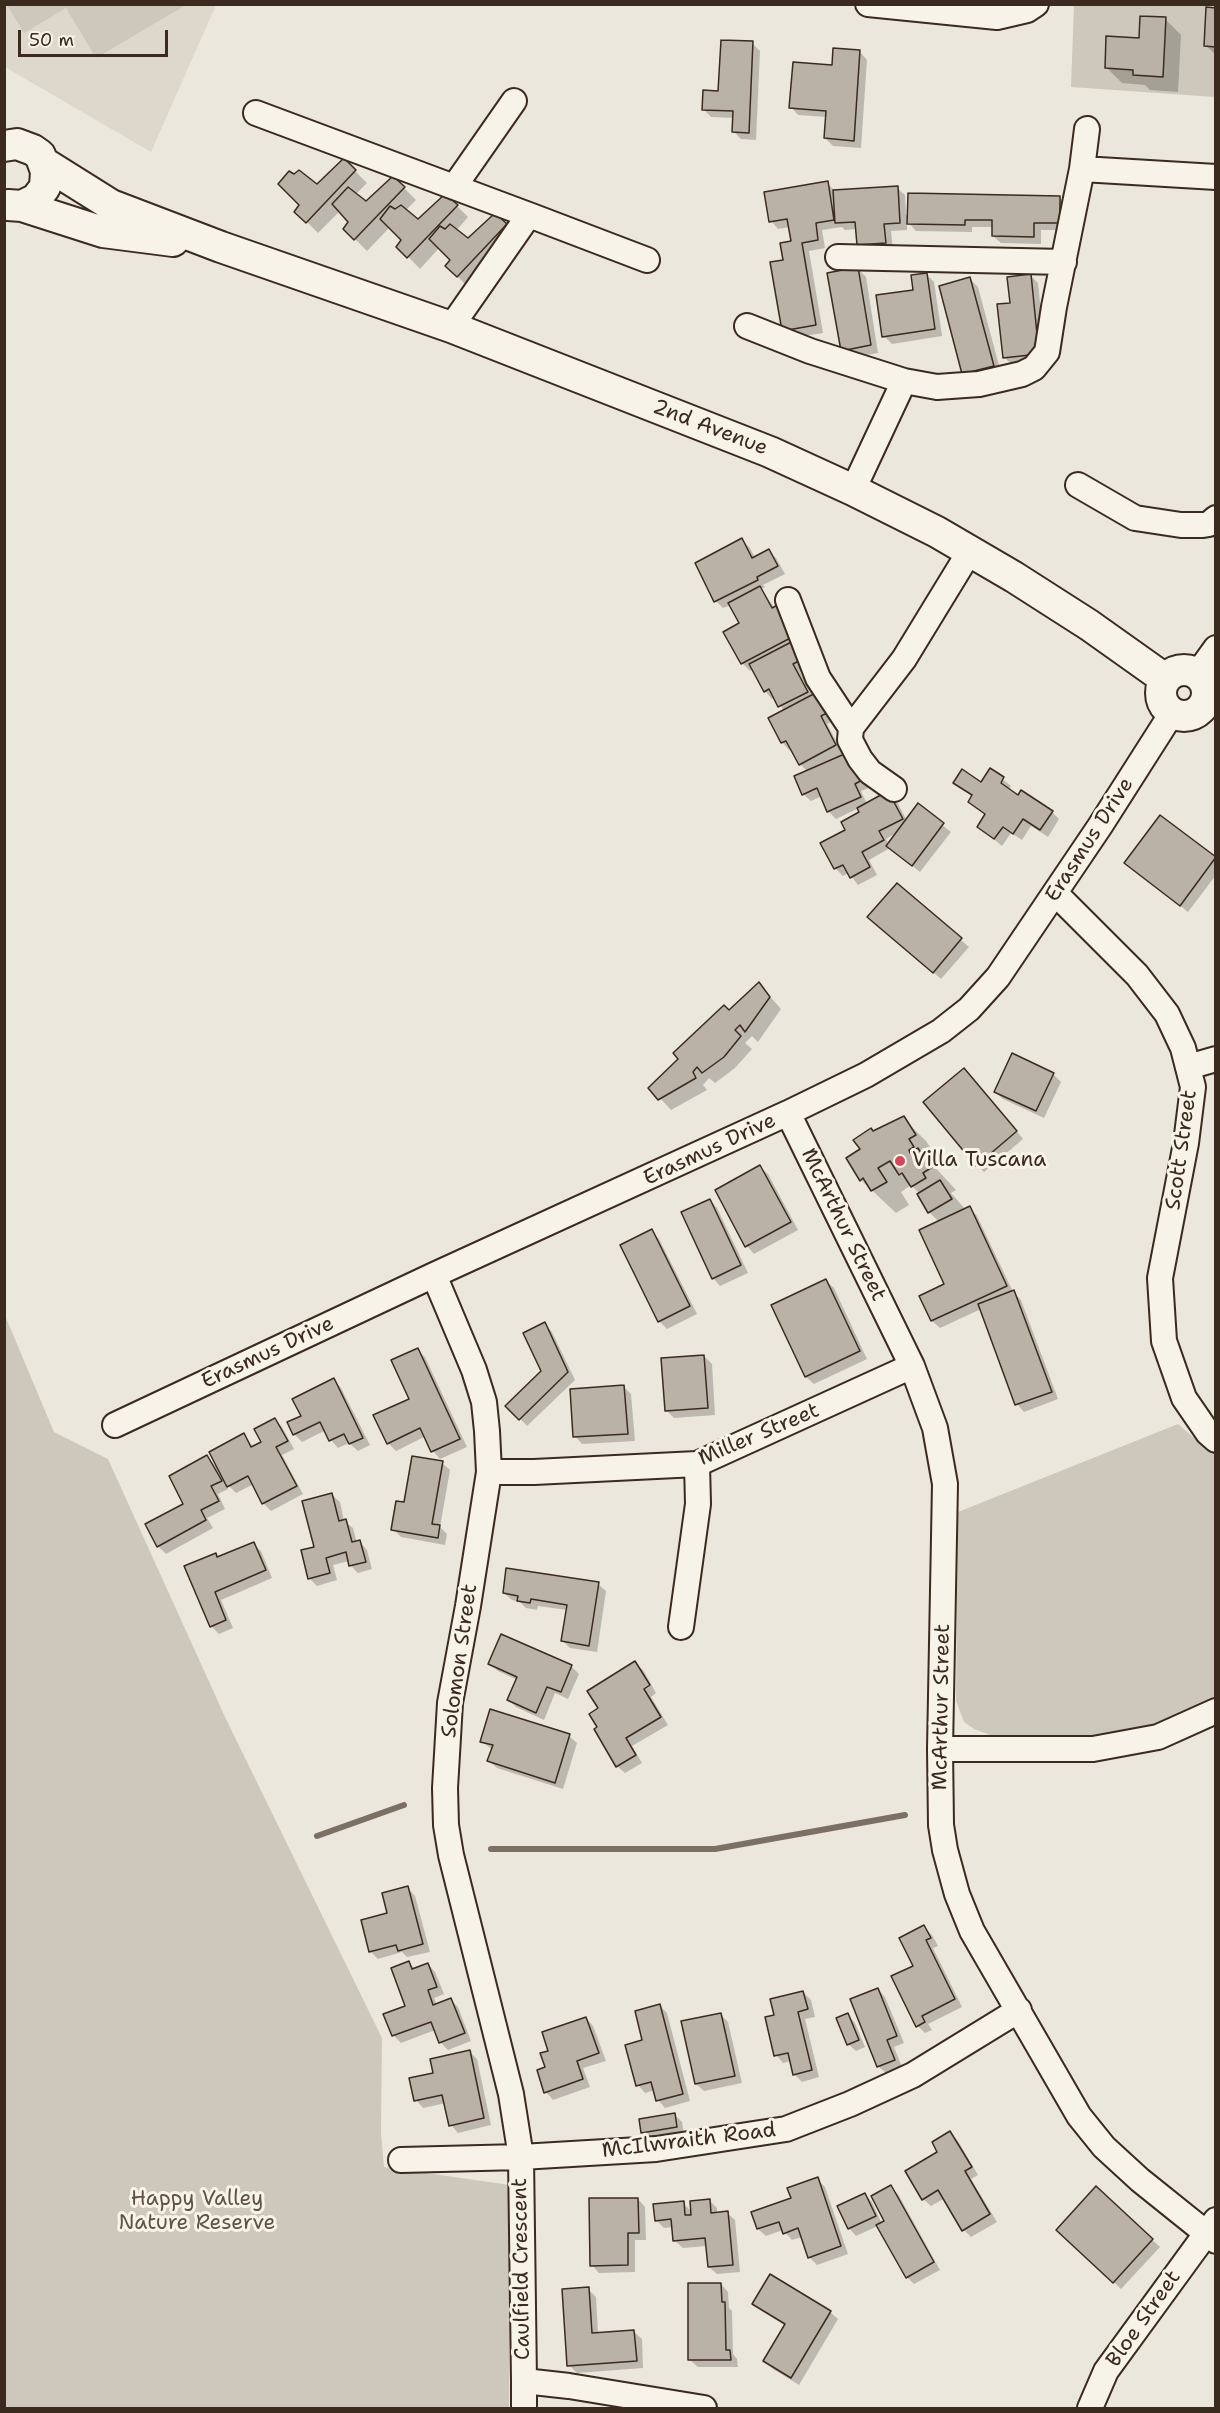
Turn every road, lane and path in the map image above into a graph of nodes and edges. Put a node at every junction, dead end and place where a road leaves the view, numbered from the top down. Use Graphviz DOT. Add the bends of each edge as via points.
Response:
graph roads {
  1 [pos="868,4"];
  2 [pos="1036,4"];
  3 [pos="514,101"];
  4 [pos="256,112"];
  5 [pos="1087,129"];
  6 [pos="4,146"];
  7 [pos="44,163"];
  8 [pos="1082,169"];
  9 [pos="1215,177"];
  10 [pos="454,187"];
  11 [pos="13,205"];
  12 [pos="528,215"];
  13 [pos="221,247"];
  14 [pos="838,256"];
  15 [pos="647,260"];
  16 [pos="1064,262"];
  17 [pos="747,326"];
  18 [pos="451,327"];
  19 [pos="904,381"];
  20 [pos="1078,484"];
  21 [pos="853,490"];
  22 [pos="1215,518"];
  23 [pos="970,551"];
  24 [pos="788,600"];
  25 [pos="1215,648"];
  26 [pos="1198,673"];
  27 [pos="1165,679"];
  28 [pos="1210,711"];
  29 [pos="1172,713"];
  30 [pos="851,728"];
  31 [pos="894,789"];
  32 [pos="1055,893"];
  33 [pos="1215,1059"];
  34 [pos="1188,1067"];
  35 [pos="788,1113"];
  36 [pos="434,1275"];
  37 [pos="912,1366"];
  38 [pos="115,1425"];
  39 [pos="1215,1440"];
  40 [pos="697,1464"];
  41 [pos="489,1472"];
  42 [pos="681,1627"];
  43 [pos="1215,1711"];
  44 [pos="940,1749"];
  45 [pos="1019,2010"];
  46 [pos="521,2157"];
  47 [pos="401,2160"];
  48 [pos="1212,2231"];
  49 [pos="524,2381"];
  50 [pos="524,2409"];
  51 [pos="704,2409"];
  52 [pos="1090,2409"];
  1 -- 2 [label="street" via="997,17 1028,10"];
  3 -- 10 [label="street"];
  4 -- 10 [label="street"];
  5 -- 8 [label="street"];
  6 -- 7 [label="street, 2nd Avenue" via="26,146 40,155"];
  7 -- 11 [label="street, 2nd Avenue" via="45,187 36,199"];
  7 -- 13 [label="street, 2nd Avenue" via="111,205"];
  8 -- 9 [label="street"];
  8 -- 16 [label="street"];
  10 -- 12 [label="street"];
  11 -- 13 [label="street, 2nd Avenue" via="103,232"];
  12 -- 15 [label="street"];
  12 -- 18 [label="street"];
  13 -- 18 [label="street, 2nd Avenue"];
  14 -- 16 [label="street"];
  16 -- 19 [label="street" via="1047,352 1034,368 980,384 937,387"];
  17 -- 19 [label="street"];
  18 -- 21 [label="street, 2nd Avenue" via="770,452"];
  19 -- 21 [label="street"];
  20 -- 22 [label="street" via="1136,518 1192,525 1209,524"];
  21 -- 23 [label="street, 2nd Avenue"];
  23 -- 27 [label="street, 2nd Avenue" via="1080,619"];
  23 -- 30 [label="street" via="904,658"];
  24 -- 30 [label="street" via="818,678"];
  25 -- 26 [label="street"];
  26 -- 27 [label="street" via="1177,670"];
  26 -- 28 [label="street" via="1207,685"];
  27 -- 29 [label="street" via="1161,695"];
  28 -- 29 [label="street" via="1191,716"];
  29 -- 32 [label="street, Erasmus Drive"];
  30 -- 31 [label="street" via="850,740 860,759 870,772"];
  32 -- 34 [label="street, Scott Street" via="1137,975 1167,1014"];
  32 -- 35 [label="street, Erasmus Drive" via="998,977 969,1009 904,1054"];
  33 -- 34 [label="street"];
  34 -- 39 [label="street, Scott Street" via="1194,1087 1160,1278 1164,1341 1184,1398"];
  35 -- 36 [label="street, Erasmus Drive"];
  35 -- 37 [label="street, McArthur Street"];
  36 -- 38 [label="street, Erasmus Drive"];
  36 -- 41 [label="street, Solomon Street" via="484,1402"];
  37 -- 40 [label="street, Miller Street"];
  37 -- 44 [label="street, McArthur Street" via="936,1428 945,1484"];
  40 -- 41 [label="street, Miller Street"];
  40 -- 42 [label="street" via="698,1504"];
  41 -- 46 [label="street, Solomon Street" via="450,1703 446,1825 511,2094"];
  43 -- 44 [label="street" via="1158,1737 1093,1749"];
  44 -- 45 [label="street, McArthur Street" via="941,1825 957,1894 972,1931"];
  45 -- 46 [label="street, McIlwraith Road" via="913,2075 786,2129 656,2149"];
  45 -- 48 [label="street, McArthur Street" via="1079,2116 1104,2147 1140,2180"];
  46 -- 47 [label="street, McIlwraith Road"];
  46 -- 49 [label="street, Caulfield Crescent"];
  48 -- 52 [label="street, Bloe Street" via="1106,2371"];
  49 -- 50 [label="street, Caulfield Crescent"];
  49 -- 51 [label="street, Caulfield Crescent"];
}
